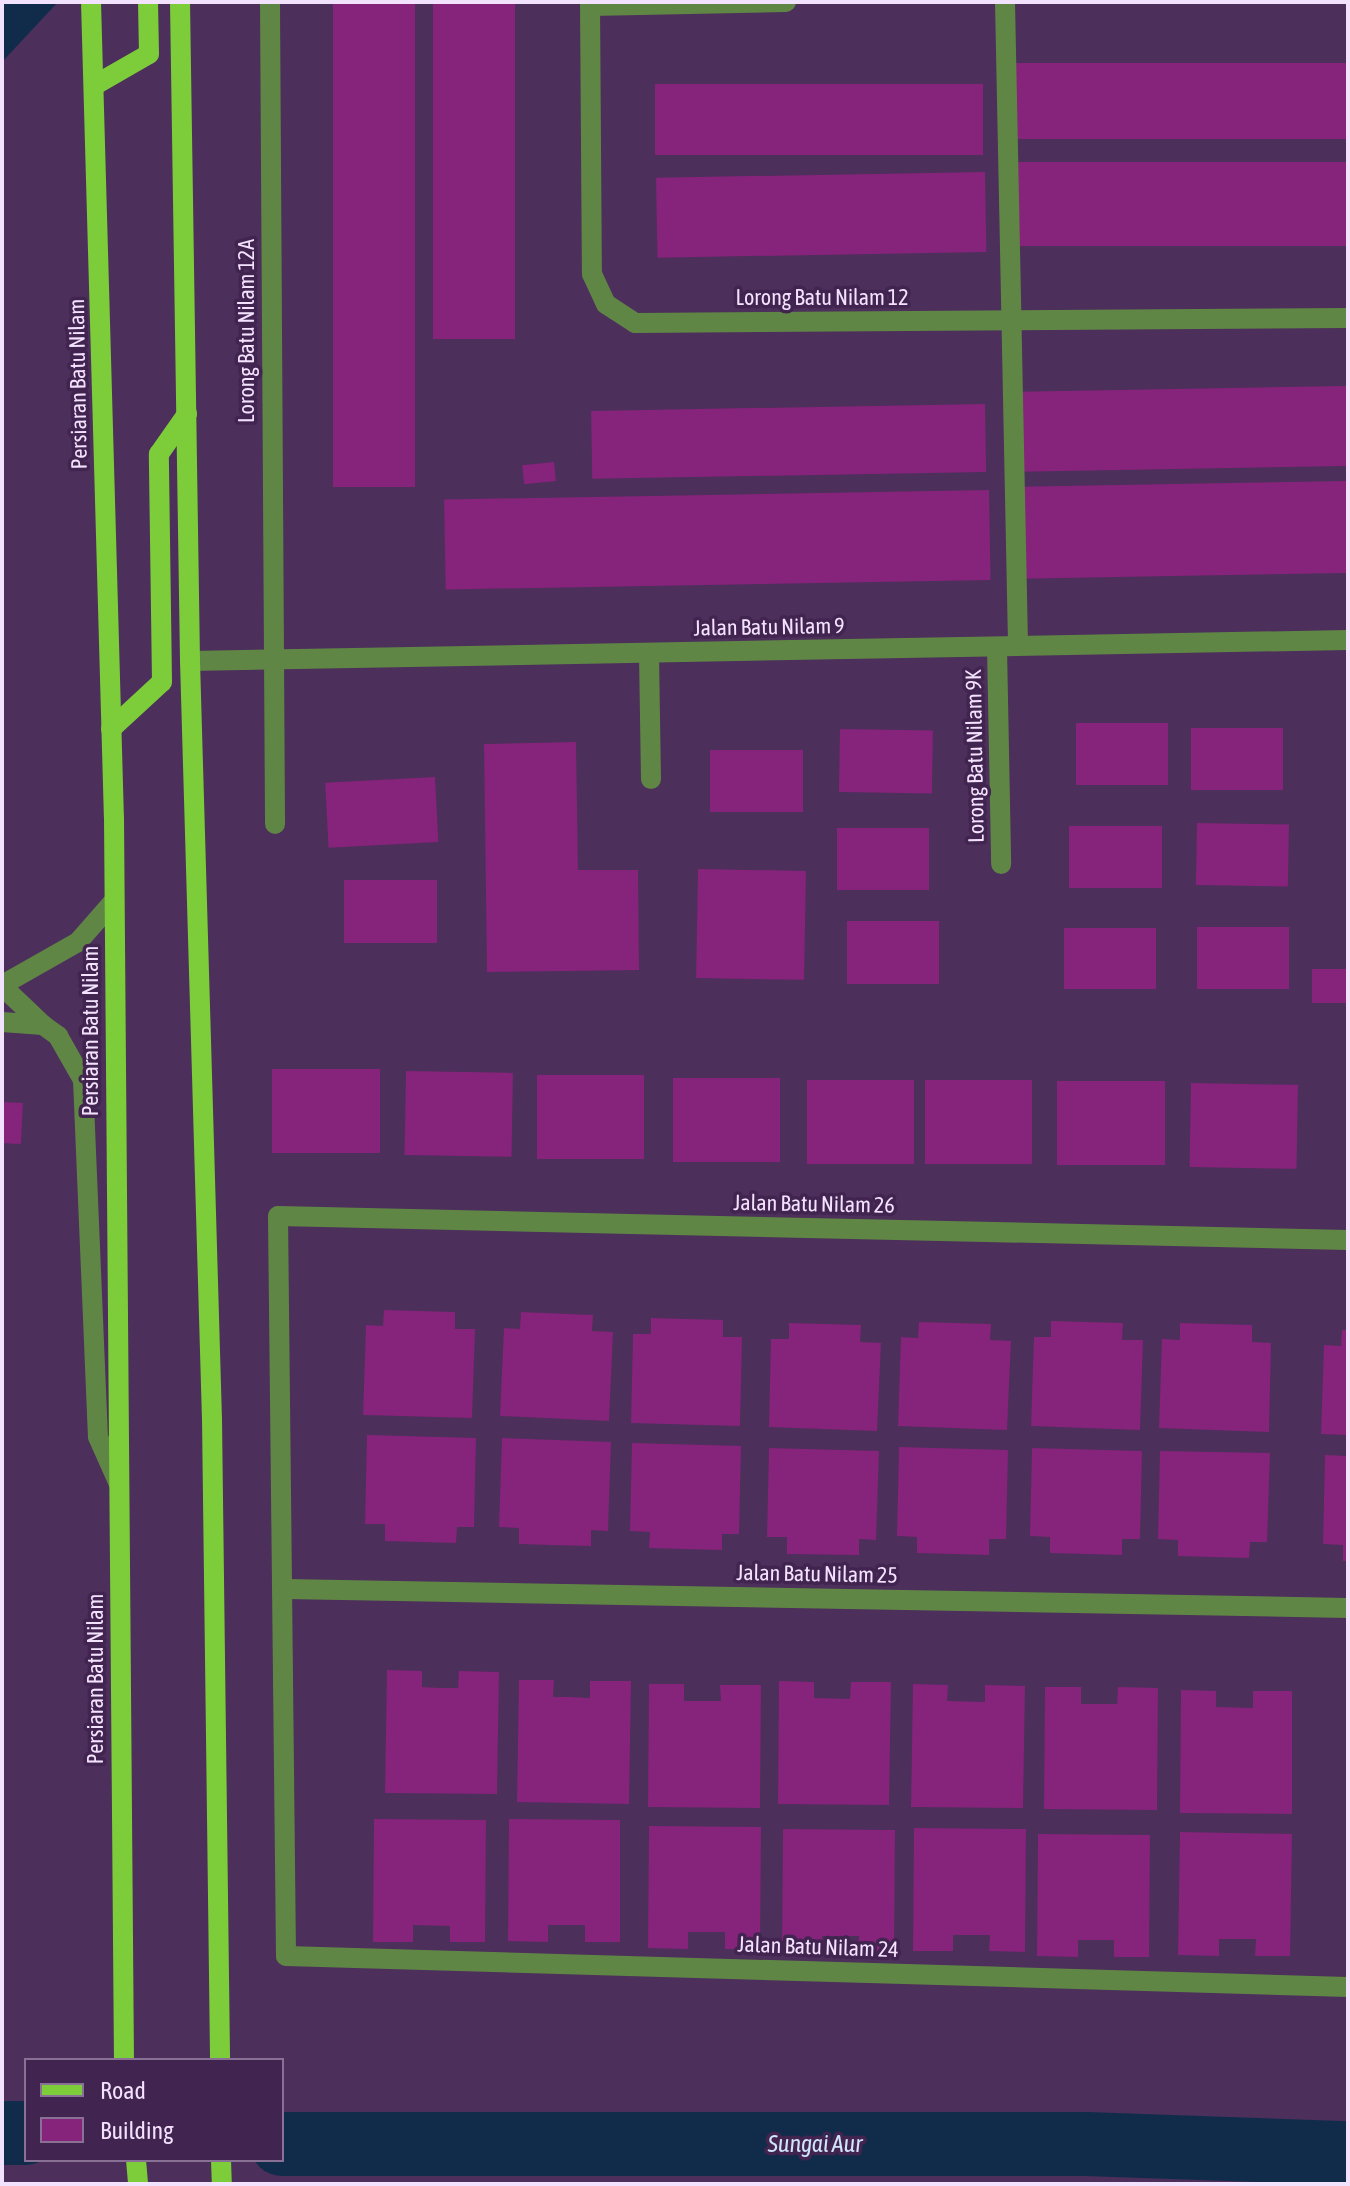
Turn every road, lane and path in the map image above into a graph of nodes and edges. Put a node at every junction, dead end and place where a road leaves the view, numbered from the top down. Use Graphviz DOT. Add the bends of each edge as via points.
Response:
graph roads {
  1 [pos="91,2"];
  2 [pos="148,2"];
  3 [pos="180,2"];
  4 [pos="270,2"];
  5 [pos="786,2"];
  6 [pos="1005,2"];
  7 [pos="590,4"];
  8 [pos="95,85"];
  9 [pos="1348,318"];
  10 [pos="1011,322"];
  11 [pos="187,414"];
  12 [pos="1348,640"];
  13 [pos="1007,646"];
  14 [pos="649,653"];
  15 [pos="271,659"];
  16 [pos="190,661"];
  17 [pos="111,729"];
  18 [pos="651,779"];
  19 [pos="275,824"];
  20 [pos="1001,864"];
  21 [pos="114,901"];
  22 [pos="2,986"];
  23 [pos="2,1022"];
  24 [pos="43,1025"];
  25 [pos="1348,1240"];
  26 [pos="119,1484"];
  27 [pos="285,1589"];
  28 [pos="1348,1608"];
  29 [pos="1348,1987"];
  30 [pos="123,2051"];
  31 [pos="220,2056"];
  32 [pos="136,2162"];
  33 [pos="221,2162"];
  34 [pos="138,2184"];
  35 [pos="222,2184"];
  1 -- 8 [label="main road, Persiaran Batu Nilam"];
  2 -- 8 [label="main road" via="149,54"];
  3 -- 11 [label="main road"];
  4 -- 15 [label="street, Lorong Batu Nilam 12A"];
  5 -- 7 [label="street"];
  6 -- 10 [label="street, Lorong Batu Nilam 9K"];
  7 -- 10 [label="street, Lorong Batu Nilam 12" via="592,274 606,304 635,323"];
  8 -- 17 [label="main road, Persiaran Batu Nilam"];
  9 -- 10 [label="street, Lorong Batu Nilam 12"];
  10 -- 13 [label="street, Lorong Batu Nilam 9K"];
  11 -- 16 [label="main road"];
  11 -- 17 [label="main road" via="159,454 162,682"];
  12 -- 13 [label="street, Jalan Batu Nilam 9"];
  13 -- 14 [label="street, Jalan Batu Nilam 9"];
  13 -- 20 [label="street, Lorong Batu Nilam 9K"];
  14 -- 15 [label="street, Jalan Batu Nilam 9"];
  14 -- 18 [label="street"];
  15 -- 16 [label="street, Jalan Batu Nilam 9"];
  15 -- 19 [label="street, Lorong Batu Nilam 12A"];
  16 -- 31 [label="main road" via="212,1419"];
  17 -- 21 [label="main road, Persiaran Batu Nilam"];
  21 -- 22 [label="street" via="78,942"];
  21 -- 26 [label="main road, Persiaran Batu Nilam"];
  22 -- 24 [label="street"];
  23 -- 24 [label="street"];
  24 -- 26 [label="street" via="58,1036 83,1080 98,1437"];
  25 -- 27 [label="street, Jalan Batu Nilam 26" via="278,1216"];
  26 -- 30 [label="main road, Persiaran Batu Nilam"];
  27 -- 28 [label="street, Jalan Batu Nilam 25"];
  27 -- 29 [label="street, Jalan Batu Nilam 24" via="286,1956"];
  32 -- 34 [label="main road"];
  33 -- 35 [label="main road"];
}
